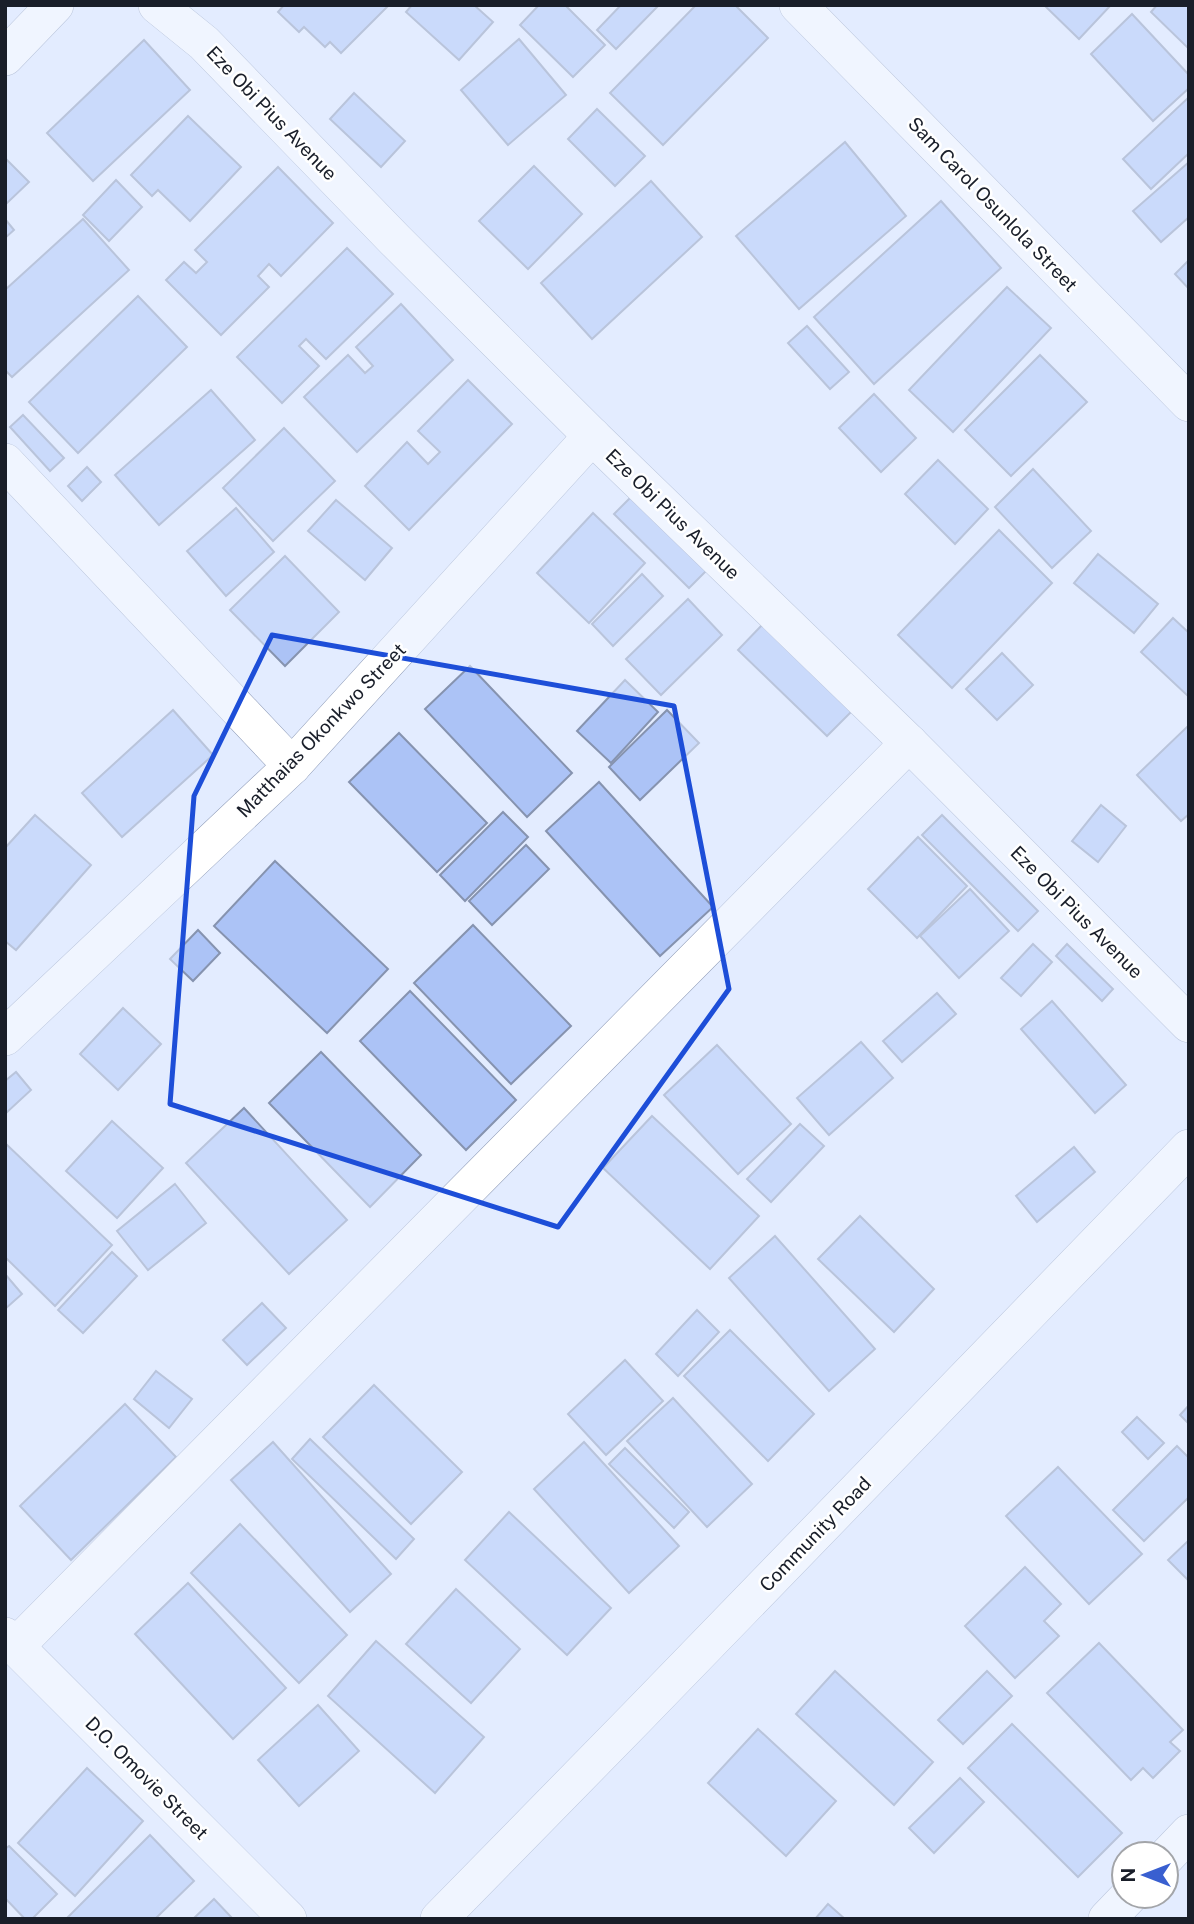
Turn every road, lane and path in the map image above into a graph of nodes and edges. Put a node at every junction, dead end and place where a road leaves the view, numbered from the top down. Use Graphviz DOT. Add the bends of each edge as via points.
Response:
graph roads {
  1 [pos="55,5"];
  2 [pos="157,5"];
  3 [pos="798,5"];
  4 [pos="5,57"];
  5 [pos="1189,403"];
  6 [pos="592,436"];
  7 [pos="5,462"];
  8 [pos="909,743"];
  9 [pos="292,766"];
  10 [pos="1189,1024"];
  11 [pos="5,1037"];
  12 [pos="1189,1148"];
  13 [pos="10,1641"];
  14 [pos="288,1919"];
  15 [pos="439,1919"];
  1 -- 4 [label="street"];
  2 -- 6 [label="street, Eze Obi Pius Avenue" via="204,43"];
  3 -- 5 [label="street, Sam Carol Osunlola Street"];
  6 -- 8 [label="street, Eze Obi Pius Avenue"];
  6 -- 9 [label="street, Matthaias Okonkwo Street"];
  7 -- 9 [label="street"];
  8 -- 10 [label="street, Eze Obi Pius Avenue"];
  8 -- 13 [label="street"];
  9 -- 11 [label="street, Matthaias Okonkwo Street"];
  12 -- 15 [label="street, Community Road"];
  13 -- 14 [label="street, D.O. Omovie Street"];
}
